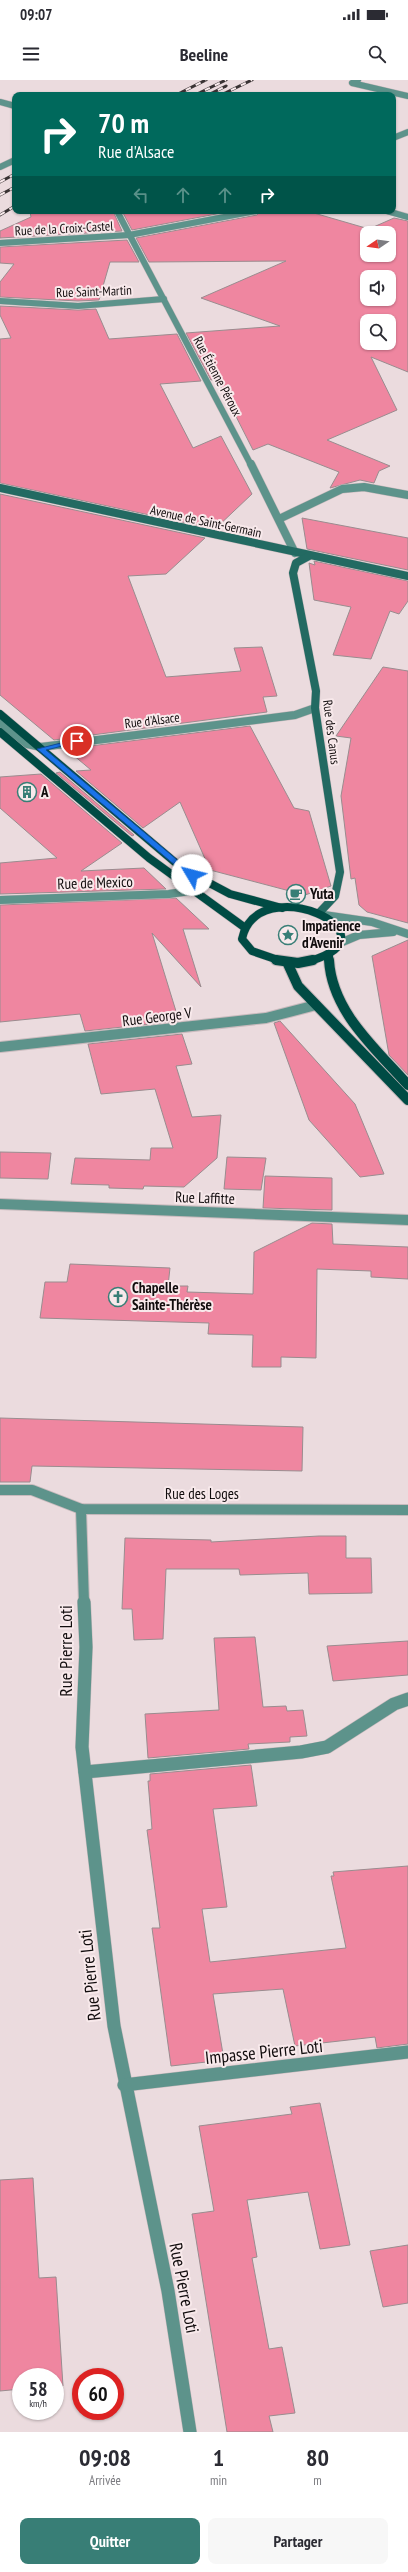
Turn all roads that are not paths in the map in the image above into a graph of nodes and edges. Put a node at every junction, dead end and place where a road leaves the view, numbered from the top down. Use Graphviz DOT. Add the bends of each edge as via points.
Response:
graph roads {
  1 [pos="358,80"];
  2 [pos="391,92"];
  3 [pos="396,93"];
  4 [pos="408,96"];
  5 [pos="0,102"];
  6 [pos="12,105"];
  7 [pos="408,132"];
  8 [pos="396,137"];
  9 [pos="12,162"];
  10 [pos="0,168"];
  11 [pos="118,214"];
  12 [pos="240,214"];
  13 [pos="396,214"];
  14 [pos="408,217"];
  15 [pos="128,235"];
  16 [pos="0,242"];
  17 [pos="164,299"];
  18 [pos="0,301"];
  19 [pos="0,488"];
  20 [pos="408,495"];
  21 [pos="278,519"];
  22 [pos="295,553"];
  23 [pos="309,556"];
  24 [pos="408,576"];
  25 [pos="315,708"];
  26 [pos="0,714"];
  27 [pos="0,722"];
  28 [pos="0,732"];
  29 [pos="41,749"];
  30 [pos="190,891"];
  31 [pos="0,900"];
  32 [pos="282,908"];
  33 [pos="322,914"];
  34 [pos="244,927"];
  35 [pos="404,933"];
  36 [pos="340,943"];
  37 [pos="329,954"];
  38 [pos="287,962"];
  39 [pos="316,1005"];
  40 [pos="0,1047"];
  41 [pos="408,1085"];
  42 [pos="408,1100"];
  43 [pos="0,1204"];
  44 [pos="408,1220"];
  45 [pos="0,1490"];
  46 [pos="81,1509"];
  47 [pos="408,1510"];
  48 [pos="408,1699"];
  49 [pos="85,1772"];
  50 [pos="408,2052"];
  51 [pos="124,2085"];
  52 [pos="190,2432"];
  1 -- 2 [label="street" via="352,83"];
  3 -- 4 [label="street"];
  5 -- 6 [label="street"];
  7 -- 8 [label="street"];
  9 -- 10 [label="street"];
  11 -- 15 [label="street, Rue Étienne Péroux"];
  12 -- 15 [label="street, Rue de la Croix-Castel"];
  13 -- 14 [label="street"];
  15 -- 16 [label="street, Rue de la Croix-Castel"];
  15 -- 17 [label="street, Rue Étienne Péroux"];
  17 -- 18 [label="street, Rue Saint-Martin" via="78,306"];
  17 -- 21 [label="street, Rue Étienne Péroux"];
  19 -- 22 [label="main road, Avenue de Saint-Germain"];
  20 -- 21 [label="street" via="364,487 342,489"];
  21 -- 22 [label="street, Rue Étienne Péroux"];
  22 -- 23 [label="main road, Avenue de Saint-Germain"];
  23 -- 24 [label="main road, Avenue de Saint-Germain"];
  23 -- 25 [label="main road, Rue des Canus" via="296,563 293,573 316,691"];
  25 -- 29 [label="street, Rue d'Alsace" via="295,715 61,743"];
  25 -- 33 [label="main road, Rue des Canus" via="340,872 335,896"];
  26 -- 29 [label="main road"];
  27 -- 29 [label="street" via="27,744"];
  28 -- 30 [label="main road"];
  29 -- 32 [label="main road" via="183,869 210,888 260,905"];
  30 -- 31 [label="street, Rue de Mexico" via="170,894"];
  30 -- 34 [label="main road"];
  32 -- 33 [label="main road"];
  32 -- 34 [label="main road" via="265,911 252,918"];
  33 -- 35 [label="street" via="372,922"];
  33 -- 36 [label="main road" via="336,923 341,932"];
  34 -- 38 [label="main road" via="242,939 250,950 266,958"];
  35 -- 36 [label="street" via="373,933 350,937"];
  36 -- 37 [label="main road"];
  37 -- 38 [label="main road" via="310,961"];
  37 -- 41 [label="main road" via="328,971 337,998 349,1016"];
  38 -- 39 [label="main road" via="298,986"];
  39 -- 40 [label="street, Rue George V" via="266,1018"];
  39 -- 42 [label="main road"];
  43 -- 44 [label="street, Rue Laffitte"];
  45 -- 46 [label="street, Rue des Loges" via="32,1490"];
  46 -- 47 [label="street, Rue des Loges"];
  46 -- 49 [label="street, Rue Pierre Loti" via="86,1647 82,1747"];
  48 -- 49 [label="street" via="388,1708 327,1747 300,1752"];
  49 -- 51 [label="street, Rue Pierre Loti" via="114,2026"];
  50 -- 51 [label="street, Impasse Pierre Loti"];
  51 -- 52 [label="street, Rue Pierre Loti" via="168,2291"];
}
